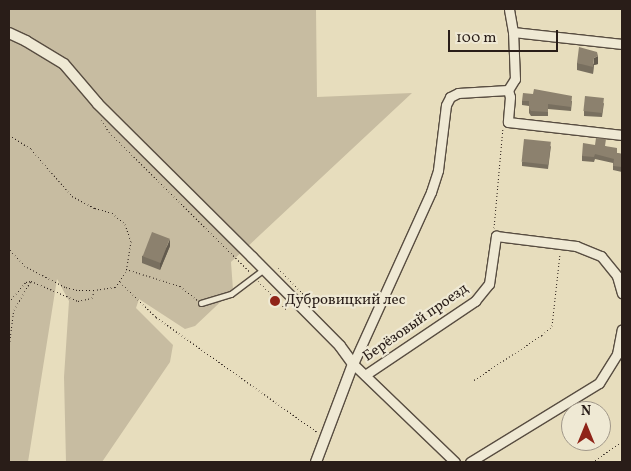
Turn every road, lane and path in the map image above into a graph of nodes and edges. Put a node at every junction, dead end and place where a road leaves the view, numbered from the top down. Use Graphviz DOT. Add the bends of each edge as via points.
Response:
graph roads {
  1 [pos="509,9"];
  2 [pos="513,32"];
  3 [pos="9,33"];
  4 [pos="622,44"];
  5 [pos="508,90"];
  6 [pos="99,117"];
  7 [pos="508,122"];
  8 [pos="9,135"];
  9 [pos="622,135"];
  10 [pos="496,236"];
  11 [pos="561,244"];
  12 [pos="9,249"];
  13 [pos="278,268"];
  14 [pos="126,269"];
  15 [pos="264,269"];
  16 [pos="254,277"];
  17 [pos="31,281"];
  18 [pos="119,281"];
  19 [pos="622,289"];
  20 [pos="94,290"];
  21 [pos="304,295"];
  22 [pos="9,302"];
  23 [pos="201,304"];
  24 [pos="288,310"];
  25 [pos="622,329"];
  26 [pos="9,348"];
  27 [pos="353,364"];
  28 [pos="365,375"];
  29 [pos="474,380"];
  30 [pos="325,438"];
  31 [pos="622,442"];
  32 [pos="316,462"];
  33 [pos="456,462"];
  34 [pos="470,462"];
  35 [pos="592,462"];
  1 -- 2 [label="street"];
  2 -- 4 [label="street"];
  2 -- 5 [label="street" via="515,79"];
  3 -- 15 [label="street" via="64,64 98,104"];
  5 -- 7 [label="street"];
  5 -- 27 [label="street" via="458,93 450,97 446,105 438,170 431,192"];
  6 -- 16 [label="path" via="109,132"];
  7 -- 9 [label="street"];
  7 -- 10 [label="path" via="503,126 493,226"];
  8 -- 14 [label="path" via="32,149 72,196 112,213 125,224 131,241"];
  10 -- 11 [label="street"];
  10 -- 28 [label="street, Берёзовый проезд" via="489,284 475,301"];
  11 -- 19 [label="street" via="600,256 617,276"];
  11 -- 29 [label="path" via="552,326 542,336"];
  12 -- 20 [label="path" via="25,266 65,286"];
  13 -- 21 [label="path"];
  14 -- 18 [label="path"];
  14 -- 23 [label="path" via="180,286"];
  15 -- 16 [label="lane"];
  15 -- 27 [label="street" via="340,346"];
  16 -- 23 [label="lane" via="231,294"];
  16 -- 24 [label="path"];
  17 -- 20 [label="path" via="78,301 92,298"];
  17 -- 22 [label="path" via="26,282"];
  17 -- 26 [label="path" via="14,310"];
  18 -- 20 [label="path" via="115,287"];
  18 -- 30 [label="path" via="156,317"];
  25 -- 34 [label="street" via="617,354 599,383"];
  27 -- 28 [label="street"];
  27 -- 30 [label="street"];
  28 -- 33 [label="street"];
  30 -- 32 [label="street"];
  31 -- 35 [label="path"];
}
